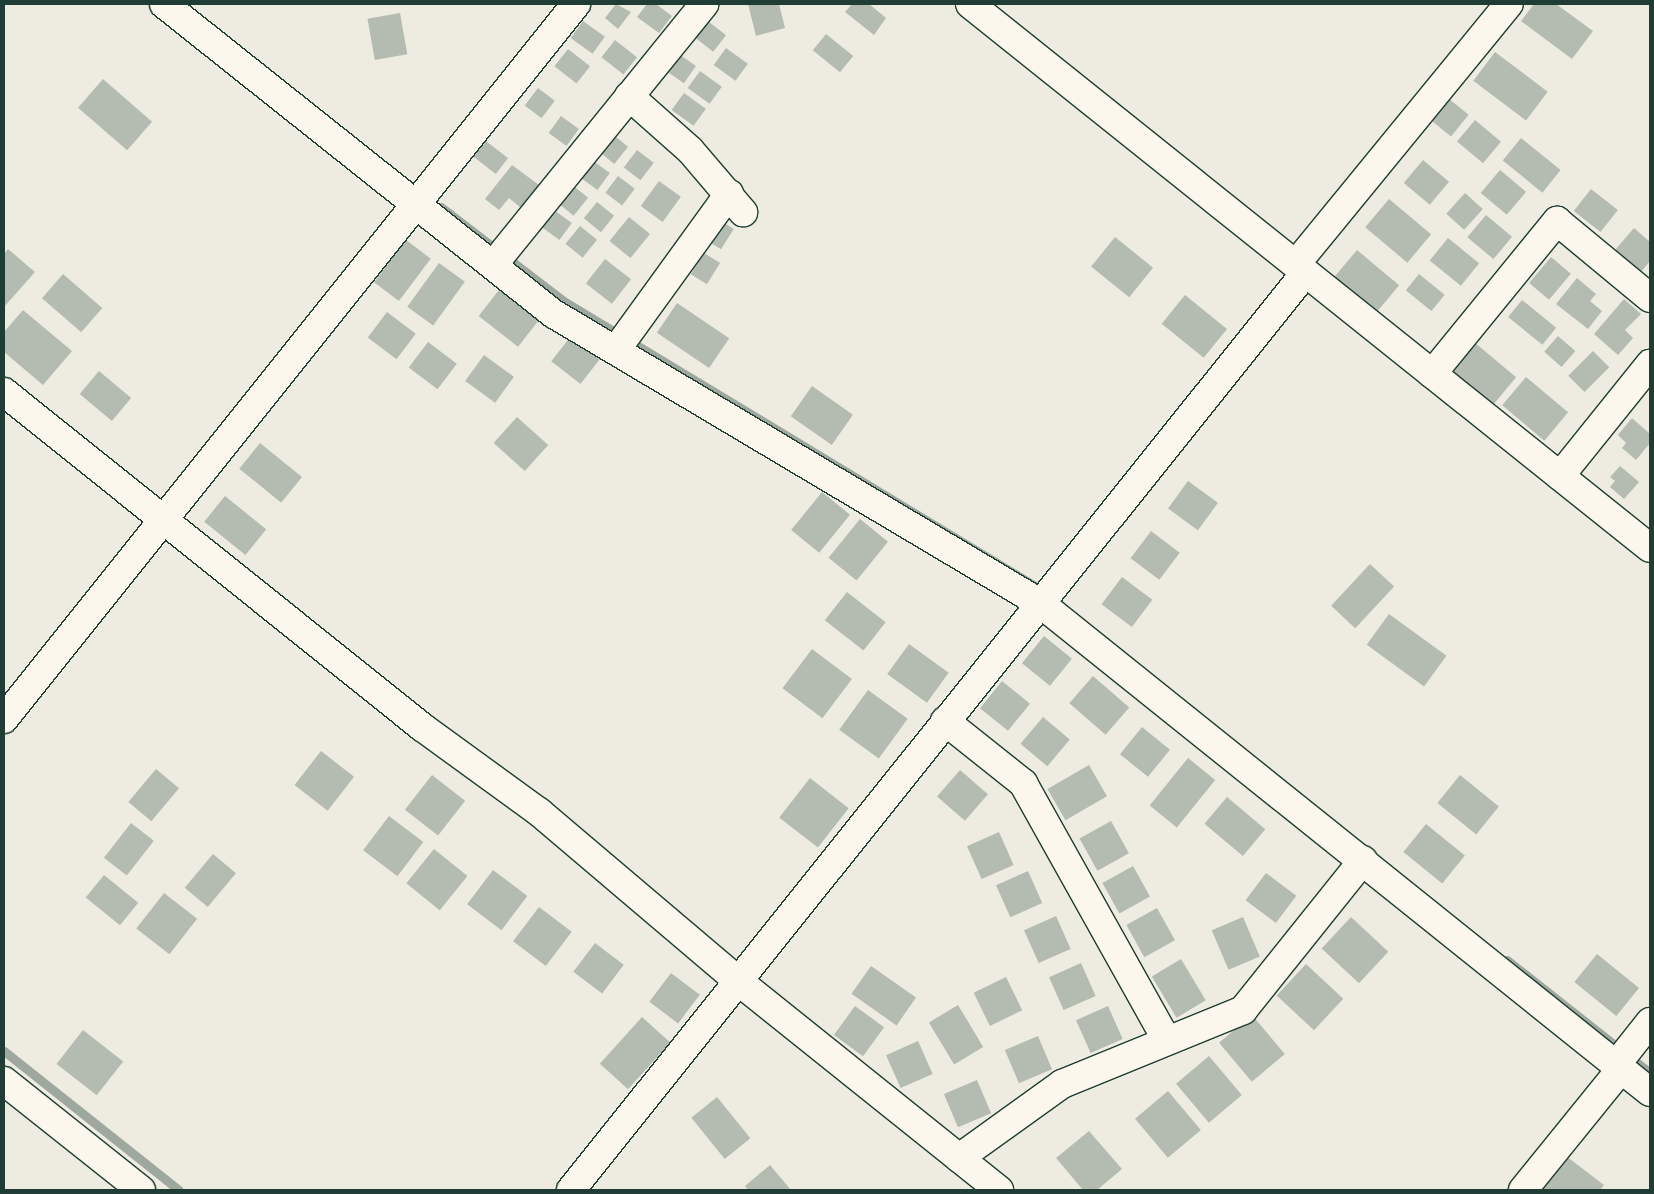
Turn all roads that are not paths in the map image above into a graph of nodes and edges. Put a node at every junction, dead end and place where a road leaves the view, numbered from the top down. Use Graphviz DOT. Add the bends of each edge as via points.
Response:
graph roads {
  1 [pos="164,4"];
  2 [pos="576,4"];
  3 [pos="704,4"];
  4 [pos="970,4"];
  5 [pos="1509,4"];
  6 [pos="629,96"];
  7 [pos="422,196"];
  8 [pos="499,258"];
  9 [pos="1300,268"];
  10 [pos="1650,298"];
  11 [pos="622,342"];
  12 [pos="1650,364"];
  13 [pos="1432,374"];
  14 [pos="4,392"];
  15 [pos="1560,476"];
  16 [pos="163,518"];
  17 [pos="1650,548"];
  18 [pos="1045,596"];
  19 [pos="4,719"];
  20 [pos="945,721"];
  21 [pos="1363,860"];
  22 [pos="737,980"];
  23 [pos="1650,1022"];
  24 [pos="1168,1041"];
  25 [pos="1622,1060"];
  26 [pos="4,1081"];
  27 [pos="1650,1092"];
  28 [pos="959,1158"];
  29 [pos="141,1190"];
  30 [pos="571,1190"];
  31 [pos="999,1190"];
  32 [pos="1524,1190"];
  1 -- 7 [label="street"];
  2 -- 7 [label="street"];
  3 -- 6 [label="street"];
  4 -- 9 [label="street"];
  5 -- 9 [label="street"];
  6 -- 8 [label="street"];
  6 -- 11 [label="street" via="690,150 736,203"];
  7 -- 8 [label="street"];
  7 -- 16 [label="street"];
  8 -- 11 [label="street" via="554,314"];
  9 -- 13 [label="street"];
  9 -- 18 [label="street"];
  10 -- 13 [label="street" via="1557,221"];
  11 -- 18 [label="street"];
  12 -- 15 [label="street"];
  13 -- 15 [label="street"];
  14 -- 16 [label="street"];
  15 -- 17 [label="street"];
  16 -- 19 [label="street"];
  16 -- 22 [label="street" via="422,726 539,812"];
  18 -- 20 [label="street"];
  18 -- 21 [label="street"];
  20 -- 22 [label="street"];
  20 -- 24 [label="street" via="1023,783"];
  21 -- 24 [label="street" via="1243,1010"];
  21 -- 25 [label="street"];
  22 -- 28 [label="street"];
  22 -- 30 [label="street"];
  23 -- 25 [label="street"];
  24 -- 28 [label="street" via="1062,1084"];
  25 -- 27 [label="street"];
  25 -- 32 [label="street"];
  26 -- 29 [label="street"];
  28 -- 31 [label="street"];
}
